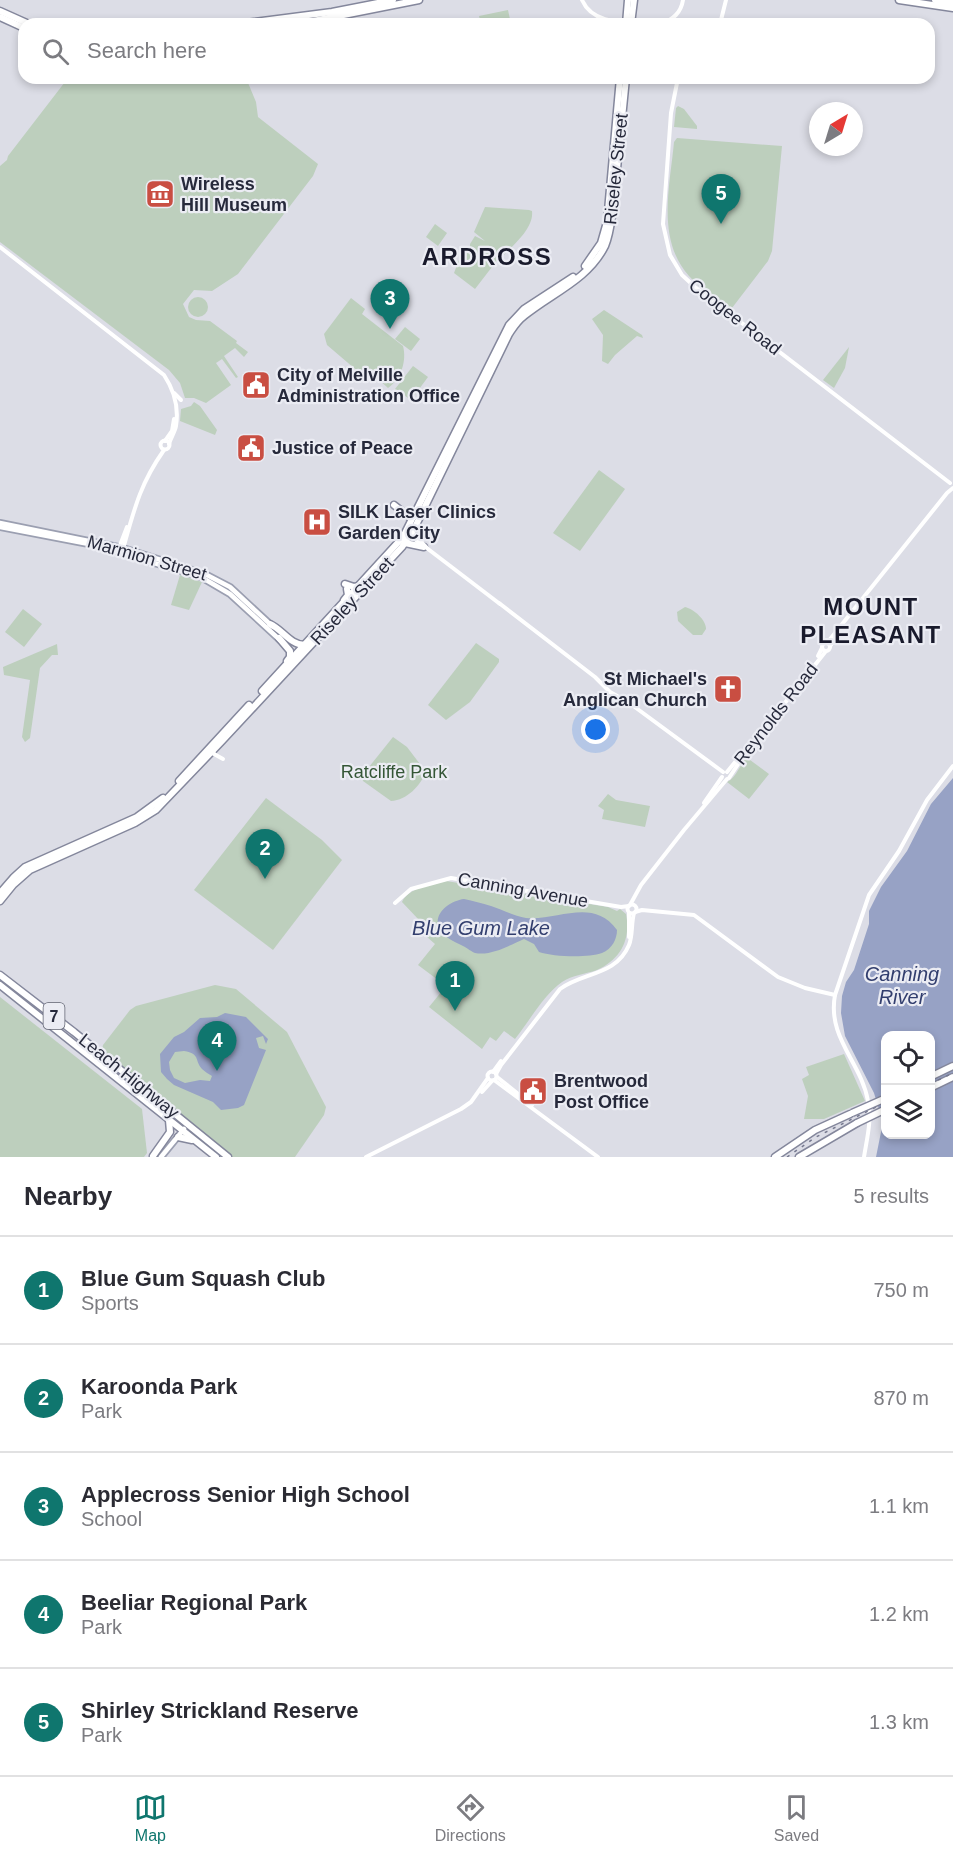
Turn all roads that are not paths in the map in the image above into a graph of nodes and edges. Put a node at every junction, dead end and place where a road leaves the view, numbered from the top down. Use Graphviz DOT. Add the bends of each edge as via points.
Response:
graph roads {
  1 [pos="393,0"];
  2 [pos="419,0"];
  3 [pos="582,0"];
  4 [pos="628,0"];
  5 [pos="634,0"];
  6 [pos="683,0"];
  7 [pos="726,0"];
  8 [pos="899,0"];
  9 [pos="936,0"];
  10 [pos="953,3"];
  11 [pos="953,8"];
  12 [pos="0,11"];
  13 [pos="0,17"];
  14 [pos="284,18"];
  15 [pos="328,18"];
  16 [pos="599,18"];
  17 [pos="629,18"];
  18 [pos="630,18"];
  19 [pos="674,18"];
  20 [pos="722,18"];
  21 [pos="18,19"];
  22 [pos="18,25"];
  23 [pos="619,84"];
  24 [pos="625,84"];
  25 [pos="677,84"];
  26 [pos="0,248"];
  27 [pos="578,277"];
  28 [pos="173,391"];
  29 [pos="181,400"];
  30 [pos="167,442"];
  31 [pos="163,449"];
  32 [pos="951,484"];
  33 [pos="394,505"];
  34 [pos="416,516"];
  35 [pos="0,525"];
  36 [pos="409,532"];
  37 [pos="405,543"];
  38 [pos="426,548"];
  39 [pos="121,550"];
  40 [pos="361,585"];
  41 [pos="342,606"];
  42 [pos="270,624"];
  43 [pos="279,638"];
  44 [pos="305,645"];
  45 [pos="299,654"];
  46 [pos="276,676"];
  47 [pos="215,743"];
  48 [pos="213,751"];
  49 [pos="199,759"];
  50 [pos="953,766"];
  51 [pos="725,776"];
  52 [pos="0,893"];
  53 [pos="0,901"];
  54 [pos="396,903"];
  55 [pos="632,909"];
  56 [pos="0,975"];
  57 [pos="0,985"];
  58 [pos="835,995"];
  59 [pos="953,1066"];
  60 [pos="935,1075"];
  61 [pos="493,1077"];
  62 [pos="953,1077"];
  63 [pos="935,1086"];
  64 [pos="881,1100"];
  65 [pos="881,1111"];
  66 [pos="169,1119"];
  67 [pos="185,1122"];
  68 [pos="181,1128"];
  69 [pos="177,1137"];
  70 [pos="828,1139"];
  71 [pos="196,1141"];
  72 [pos="153,1156"];
  73 [pos="161,1157"];
  74 [pos="216,1157"];
  75 [pos="228,1157"];
  76 [pos="366,1157"];
  77 [pos="371,1157"];
  78 [pos="598,1157"];
  79 [pos="777,1157"];
  80 [pos="800,1157"];
  81 [pos="807,1157"];
  82 [pos="864,1157"];
  1 -- 14 [label="highway"];
  2 -- 15 [label="highway"];
  3 -- 16 [label="street"];
  4 -- 17 [label="highway"];
  5 -- 18 [label="highway"];
  6 -- 19 [label="street"];
  7 -- 20 [label="street"];
  8 -- 11 [label="highway"];
  9 -- 10 [label="highway"];
  12 -- 21 [label="highway"];
  13 -- 22 [label="highway"];
  23 -- 27 [label="highway, Riseley Street" via="606,228 598,249"];
  24 -- 27 [label="highway, Riseley Street" via="610,229 604,247"];
  25 -- 32 [label="street, Coogee Road" via="671,113 663,224 679,271"];
  26 -- 28 [label="street" via="161,372"];
  27 -- 34 [label="highway, Riseley Street" via="524,309 509,325"];
  27 -- 36 [label="highway, Riseley Street" via="524,315 508,334"];
  28 -- 29 [label="street"];
  28 -- 30 [label="street" via="173,425"];
  30 -- 31 [label="street" via="161,444"];
  30 -- 31 [label="street" via="169,448"];
  31 -- 39 [label="street" via="141,489"];
  32 -- 51 [label="street, Reynolds Road" via="838,633 829,644 823,644 824,650"];
  33 -- 34 [label="highway" via="409,517"];
  34 -- 36 [label="highway, Riseley Street"];
  35 -- 39 [label="main road, Marmion Street"];
  36 -- 37 [label="highway, Riseley Street"];
  36 -- 38 [label="street"];
  36 -- 40 [label="highway, Riseley Street"];
  37 -- 38 [label="highway"];
  37 -- 45 [label="highway, Riseley Street"];
  38 -- 51 [label="street"];
  39 -- 42 [label="main road, Marmion Street" via="215,578"];
  39 -- 43 [label="main road, Marmion Street" via="217,585"];
  40 -- 41 [label="highway, Riseley Street"];
  40 -- 41 [label="highway" via="346,586 348,595"];
  41 -- 44 [label="highway, Riseley Street"];
  42 -- 44 [label="highway" via="295,643"];
  42 -- 45 [label="main road, Marmion Street"];
  43 -- 45 [label="main road, Marmion Street"];
  43 -- 46 [label="highway" via="290,651 290,657"];
  44 -- 45 [label="highway, Riseley Street"];
  45 -- 46 [label="highway, Riseley Street"];
  45 -- 48 [label="highway, Riseley Street"];
  46 -- 47 [label="highway, Riseley Street"];
  47 -- 48 [label="street"];
  47 -- 49 [label="highway, Riseley Street"];
  48 -- 49 [label="street"];
  48 -- 53 [label="highway, Riseley Street" via="156,810 30,870"];
  49 -- 52 [label="highway, Riseley Street" via="144,813 33,863"];
  50 -- 58 [label="street" via="927,800 869,895"];
  51 -- 55 [label="street, Reynolds Road" via="641,885"];
  54 -- 55 [label="street, Canning Avenue" via="411,889 451,878"];
  55 -- 58 [label="street, Canning Avenue" via="694,915 778,977"];
  55 -- 61 [label="street" via="627,945 619,957 609,966 568,981 555,991"];
  56 -- 67 [label="highway, Leach Highway / 7"];
  57 -- 66 [label="highway, Leach Highway / 7"];
  58 -- 82 [label="street" via="832,1012 837,1032 868,1100 870,1121"];
  59 -- 60 [label="highway"];
  61 -- 76 [label="street" via="461,1109"];
  61 -- 77 [label="street" via="463,1111"];
  61 -- 78 [label="street"];
  62 -- 63 [label="highway"];
  64 -- 79 [label="highway, bridge"];
  65 -- 70 [label="highway, bridge"];
  66 -- 68 [label="highway, Leach Highway / 7"];
  66 -- 72 [label="highway" via="170,1132"];
  67 -- 68 [label="main road"];
  67 -- 75 [label="highway, Leach Highway / 7"];
  68 -- 69 [label="main road"];
  68 -- 71 [label="highway, Leach Highway / 7"];
  68 -- 72 [label="main road"];
  69 -- 71 [label="highway"];
  69 -- 73 [label="main road"];
  70 -- 80 [label="highway"];
  70 -- 81 [label="highway"];
  71 -- 74 [label="highway, Leach Highway / 7"];
}
